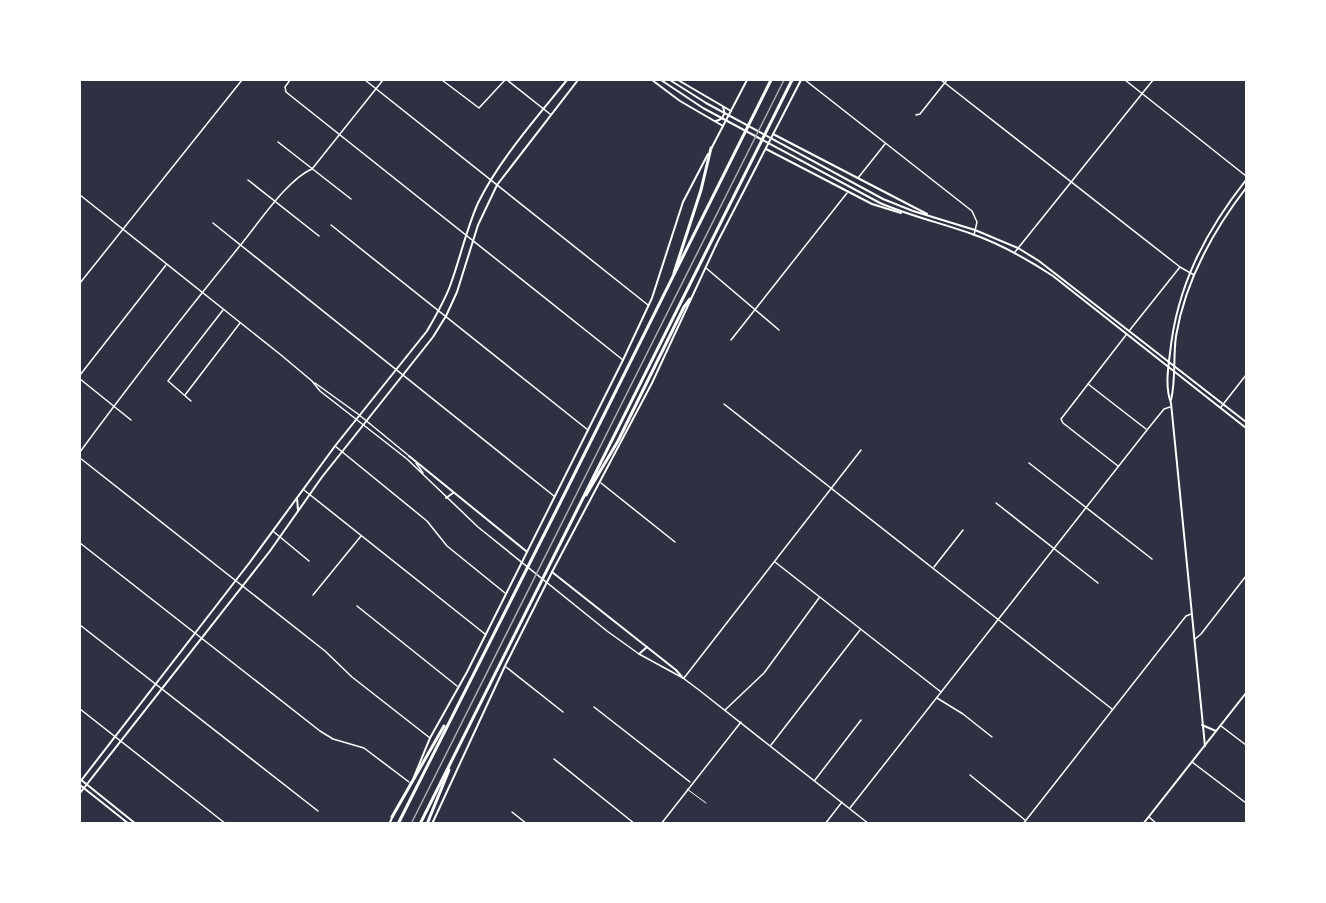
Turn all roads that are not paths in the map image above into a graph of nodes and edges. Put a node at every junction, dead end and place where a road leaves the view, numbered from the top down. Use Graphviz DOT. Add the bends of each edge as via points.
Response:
graph roads {
  1 [pos="242,80"];
  2 [pos="290,80"];
  3 [pos="365,80"];
  4 [pos="383,80"];
  5 [pos="442,80"];
  6 [pos="506,80"];
  7 [pos="567,80"];
  8 [pos="578,80"];
  9 [pos="652,80"];
  10 [pos="661,80"];
  11 [pos="670,80"];
  12 [pos="678,80"];
  13 [pos="747,80"];
  14 [pos="771,80"];
  15 [pos="792,80"];
  16 [pos="803,80"];
  17 [pos="941,80"];
  18 [pos="947,80"];
  19 [pos="1125,80"];
  20 [pos="1153,80"];
  21 [pos="945,83"];
  22 [pos="375,89"];
  23 [pos="1142,93"];
  24 [pos="723,107"];
  25 [pos="544,109"];
  26 [pos="731,111"];
  27 [pos="550,114"];
  28 [pos="916,115"];
  29 [pos="715,122"];
  30 [pos="723,126"];
  31 [pos="773,134"];
  32 [pos="339,135"];
  33 [pos="781,138"];
  34 [pos="278,142"];
  35 [pos="886,143"];
  36 [pos="711,148"];
  37 [pos="765,149"];
  38 [pos="776,155"];
  39 [pos="312,169"];
  40 [pos="1246,178"];
  41 [pos="857,179"];
  42 [pos="248,180"];
  43 [pos="491,180"];
  44 [pos="1072,181"];
  45 [pos="497,185"];
  46 [pos="1246,188"];
  47 [pos="847,192"];
  48 [pos="81,196"];
  49 [pos="351,199"];
  50 [pos="80,201"];
  51 [pos="276,202"];
  52 [pos="908,215"];
  53 [pos="938,219"];
  54 [pos="213,223"];
  55 [pos="332,225"];
  56 [pos="123,230"];
  57 [pos="975,230"];
  58 [pos="466,235"];
  59 [pos="974,235"];
  60 [pos="319,236"];
  61 [pos="473,240"];
  62 [pos="240,245"];
  63 [pos="1018,248"];
  64 [pos="1015,252"];
  65 [pos="167,265"];
  66 [pos="705,267"];
  67 [pos="1180,267"];
  68 [pos="1056,273"];
  69 [pos="1190,273"];
  70 [pos="1053,276"];
  71 [pos="1195,276"];
  72 [pos="670,283"];
  73 [pos="80,284"];
  74 [pos="202,293"];
  75 [pos="690,299"];
  76 [pos="1097,305"];
  77 [pos="648,306"];
  78 [pos="223,309"];
  79 [pos="1093,309"];
  80 [pos="755,310"];
  81 [pos="439,311"];
  82 [pos="1176,313"];
  83 [pos="1181,314"];
  84 [pos="446,316"];
  85 [pos="240,323"];
  86 [pos="779,330"];
  87 [pos="1130,330"];
  88 [pos="1126,335"];
  89 [pos="731,340"];
  90 [pos="623,360"];
  91 [pos="1169,362"];
  92 [pos="1173,365"];
  93 [pos="1168,368"];
  94 [pos="397,370"];
  95 [pos="1173,371"];
  96 [pos="80,375"];
  97 [pos="403,375"];
  98 [pos="1246,375"];
  99 [pos="80,380"];
  100 [pos="312,381"];
  101 [pos="1088,383"];
  102 [pos="185,396"];
  103 [pos="191,400"];
  104 [pos="724,404"];
  105 [pos="1223,404"];
  106 [pos="1171,405"];
  107 [pos="114,406"];
  108 [pos="1220,408"];
  109 [pos="360,416"];
  110 [pos="131,420"];
  111 [pos="357,420"];
  112 [pos="366,420"];
  113 [pos="1246,422"];
  114 [pos="362,424"];
  115 [pos="1246,429"];
  116 [pos="589,430"];
  117 [pos="1147,430"];
  118 [pos="335,446"];
  119 [pos="861,450"];
  120 [pos="342,451"];
  121 [pos="80,452"];
  122 [pos="409,456"];
  123 [pos="80,458"];
  124 [pos="1029,463"];
  125 [pos="1119,466"];
  126 [pos="425,477"];
  127 [pos="601,482"];
  128 [pos="832,488"];
  129 [pos="303,489"];
  130 [pos="453,493"];
  131 [pos="309,494"];
  132 [pos="555,496"];
  133 [pos="297,498"];
  134 [pos="446,498"];
  135 [pos="996,503"];
  136 [pos="1087,508"];
  137 [pos="298,511"];
  138 [pos="572,517"];
  139 [pos="963,530"];
  140 [pos="273,532"];
  141 [pos="361,536"];
  142 [pos="280,537"];
  143 [pos="675,542"];
  144 [pos="80,543"];
  145 [pos="1054,549"];
  146 [pos="526,551"];
  147 [pos="1152,559"];
  148 [pos="309,561"];
  149 [pos="774,561"];
  150 [pos="934,568"];
  151 [pos="552,572"];
  152 [pos="1246,576"];
  153 [pos="236,581"];
  154 [pos="1098,583"];
  155 [pos="242,586"];
  156 [pos="506,594"];
  157 [pos="313,595"];
  158 [pos="820,598"];
  159 [pos="357,606"];
  160 [pos="1191,614"];
  161 [pos="999,619"];
  162 [pos="80,625"];
  163 [pos="861,629"];
  164 [pos="195,633"];
  165 [pos="486,634"];
  166 [pos="202,638"];
  167 [pos="1194,640"];
  168 [pos="647,647"];
  169 [pos="639,654"];
  170 [pos="505,666"];
  171 [pos="683,678"];
  172 [pos="155,684"];
  173 [pos="458,688"];
  174 [pos="162,689"];
  175 [pos="941,692"];
  176 [pos="463,693"];
  177 [pos="1246,693"];
  178 [pos="936,698"];
  179 [pos="594,707"];
  180 [pos="80,709"];
  181 [pos="1112,709"];
  182 [pos="725,710"];
  183 [pos="562,712"];
  184 [pos="861,720"];
  185 [pos="741,722"];
  186 [pos="1202,725"];
  187 [pos="1220,725"];
  188 [pos="1216,731"];
  189 [pos="115,736"];
  190 [pos="992,737"];
  191 [pos="430,738"];
  192 [pos="121,740"];
  193 [pos="771,745"];
  194 [pos="1246,745"];
  195 [pos="1204,746"];
  196 [pos="455,753"];
  197 [pos="554,759"];
  198 [pos="1191,762"];
  199 [pos="970,775"];
  200 [pos="815,780"];
  201 [pos="80,782"];
  202 [pos="411,783"];
  203 [pos="691,783"];
  204 [pos="86,784"];
  205 [pos="83,788"];
  206 [pos="687,789"];
  207 [pos="80,793"];
  208 [pos="842,802"];
  209 [pos="706,803"];
  210 [pos="1246,803"];
  211 [pos="850,808"];
  212 [pos="318,811"];
  213 [pos="512,812"];
  214 [pos="127,816"];
  215 [pos="392,817"];
  216 [pos="1148,817"];
  217 [pos="123,820"];
  218 [pos="1026,820"];
  219 [pos="129,824"];
  220 [pos="136,824"];
  221 [pos="226,824"];
  222 [pos="389,824"];
  223 [pos="398,824"];
  224 [pos="420,824"];
  225 [pos="427,824"];
  226 [pos="432,824"];
  227 [pos="527,824"];
  228 [pos="635,824"];
  229 [pos="661,824"];
  230 [pos="825,824"];
  231 [pos="869,824"];
  232 [pos="1023,824"];
  233 [pos="1143,824"];
  234 [pos="1157,824"];
  1 -- 56 [label="street"];
  2 -- 32 [label="street" via="286,92"];
  3 -- 22 [label="street"];
  4 -- 22 [label="street"];
  5 -- 6 [label="street" via="479,108"];
  6 -- 25 [label="street"];
  7 -- 25 [label="main road"];
  8 -- 27 [label="main road"];
  9 -- 29 [label="main road"];
  10 -- 52 [label="main road" via="717,116"];
  11 -- 53 [label="main road" via="719,111 883,199"];
  12 -- 24 [label="main road"];
  13 -- 26 [label="main road"];
  14 -- 72 [label="highway"];
  15 -- 138 [label="highway"];
  16 -- 31 [label="main road"];
  16 -- 35 [label="street"];
  17 -- 21 [label="street"];
  18 -- 21 [label="street"];
  19 -- 23 [label="street"];
  20 -- 23 [label="street"];
  21 -- 28 [label="street"];
  21 -- 44 [label="street"];
  22 -- 32 [label="street"];
  22 -- 43 [label="street"];
  23 -- 40 [label="street"];
  23 -- 44 [label="street"];
  24 -- 26 [label="main road"];
  24 -- 29 [label="main road" via="724,115"];
  25 -- 27 [label="street"];
  25 -- 43 [label="main road"];
  26 -- 30 [label="main road"];
  27 -- 45 [label="main road"];
  29 -- 30 [label="main road"];
  30 -- 36 [label="main road"];
  31 -- 33 [label="main road"];
  31 -- 37 [label="main road"];
  32 -- 39 [label="street"];
  32 -- 58 [label="street"];
  33 -- 38 [label="main road" via="773,145"];
  33 -- 41 [label="main road"];
  34 -- 39 [label="street"];
  35 -- 41 [label="street"];
  35 -- 57 [label="street" via="972,211 977,219"];
  36 -- 72 [label="highway"];
  36 -- 77 [label="main road" via="683,202"];
  37 -- 38 [label="main road"];
  37 -- 66 [label="main road"];
  38 -- 47 [label="main road"];
  39 -- 49 [label="street"];
  39 -- 51 [label="street"];
  40 -- 69 [label="main road" via="1213,225"];
  41 -- 53 [label="main road"];
  42 -- 51 [label="street"];
  43 -- 45 [label="street"];
  43 -- 58 [label="main road"];
  44 -- 63 [label="street"];
  44 -- 67 [label="street"];
  45 -- 61 [label="main road"];
  45 -- 77 [label="street"];
  46 -- 71 [label="main road" via="1213,237"];
  47 -- 52 [label="main road"];
  47 -- 80 [label="street"];
  48 -- 50 [label="street"];
  48 -- 56 [label="street"];
  51 -- 60 [label="street"];
  51 -- 62 [label="street"];
  52 -- 59 [label="main road"];
  53 -- 57 [label="main road"];
  54 -- 62 [label="street"];
  55 -- 81 [label="street"];
  56 -- 65 [label="street"];
  56 -- 73 [label="street"];
  57 -- 59 [label="street"];
  57 -- 63 [label="main road"];
  58 -- 61 [label="street"];
  58 -- 81 [label="main road"];
  59 -- 64 [label="main road"];
  61 -- 84 [label="main road"];
  61 -- 90 [label="street"];
  62 -- 74 [label="street"];
  62 -- 94 [label="street"];
  63 -- 64 [label="street"];
  63 -- 68 [label="main road"];
  64 -- 70 [label="main road"];
  65 -- 74 [label="street"];
  65 -- 96 [label="street"];
  66 -- 75 [label="main road"];
  66 -- 80 [label="street"];
  67 -- 69 [label="street"];
  67 -- 87 [label="street"];
  68 -- 70 [label="main road"];
  68 -- 76 [label="main road"];
  69 -- 71 [label="street"];
  69 -- 82 [label="main road"];
  70 -- 79 [label="main road"];
  71 -- 83 [label="main road"];
  72 -- 176 [label="highway"];
  74 -- 78 [label="street"];
  74 -- 107 [label="street"];
  75 -- 127 [label="main road"];
  75 -- 138 [label="highway" via="618,441"];
  76 -- 79 [label="main road"];
  76 -- 87 [label="main road"];
  77 -- 90 [label="main road"];
  78 -- 85 [label="street"];
  78 -- 102 [label="street" via="168,380"];
  79 -- 88 [label="main road"];
  80 -- 86 [label="street"];
  80 -- 89 [label="street"];
  81 -- 84 [label="street"];
  81 -- 94 [label="main road"];
  82 -- 83 [label="main road"];
  82 -- 91 [label="main road"];
  83 -- 92 [label="main road"];
  84 -- 97 [label="main road"];
  84 -- 116 [label="street"];
  85 -- 100 [label="street"];
  85 -- 102 [label="street"];
  87 -- 88 [label="street"];
  87 -- 91 [label="main road"];
  88 -- 93 [label="main road"];
  88 -- 101 [label="street"];
  90 -- 116 [label="main road"];
  91 -- 92 [label="main road"];
  91 -- 93 [label="main road"];
  92 -- 95 [label="main road"];
  92 -- 105 [label="main road"];
  93 -- 95 [label="main road"];
  93 -- 106 [label="main road"];
  94 -- 97 [label="street"];
  94 -- 109 [label="main road"];
  95 -- 106 [label="main road"];
  95 -- 108 [label="main road"];
  97 -- 112 [label="main road"];
  97 -- 132 [label="street"];
  98 -- 105 [label="street"];
  99 -- 107 [label="street"];
  100 -- 109 [label="street"];
  100 -- 111 [label="street"];
  101 -- 117 [label="street"];
  101 -- 125 [label="street" via="1062,417 1063,423"];
  102 -- 103 [label="street"];
  104 -- 128 [label="street"];
  105 -- 108 [label="street"];
  105 -- 113 [label="main road"];
  106 -- 117 [label="street"];
  106 -- 160 [label="main road"];
  107 -- 110 [label="street"];
  107 -- 121 [label="street"];
  108 -- 115 [label="main road"];
  109 -- 111 [label="main road"];
  109 -- 112 [label="street"];
  111 -- 114 [label="street"];
  111 -- 118 [label="main road"];
  112 -- 114 [label="main road"];
  112 -- 122 [label="street"];
  114 -- 120 [label="main road"];
  114 -- 126 [label="street"];
  116 -- 132 [label="main road"];
  117 -- 125 [label="street"];
  118 -- 120 [label="street"];
  118 -- 129 [label="main road"];
  119 -- 128 [label="street"];
  120 -- 131 [label="main road"];
  120 -- 156 [label="street" via="433,526 447,546"];
  122 -- 126 [label="street"];
  122 -- 130 [label="main road"];
  123 -- 153 [label="street"];
  124 -- 136 [label="street"];
  125 -- 136 [label="street"];
  126 -- 134 [label="street"];
  127 -- 143 [label="street"];
  127 -- 151 [label="main road"];
  128 -- 149 [label="street"];
  128 -- 150 [label="street"];
  129 -- 131 [label="street"];
  129 -- 133 [label="main road"];
  130 -- 134 [label="main road"];
  130 -- 146 [label="main road"];
  131 -- 137 [label="main road"];
  131 -- 141 [label="street"];
  132 -- 146 [label="main road"];
  133 -- 137 [label="main road"];
  133 -- 140 [label="main road"];
  134 -- 169 [label="street"];
  135 -- 145 [label="street"];
  136 -- 145 [label="street"];
  136 -- 147 [label="street"];
  137 -- 142 [label="main road"];
  138 -- 196 [label="highway"];
  139 -- 150 [label="street"];
  140 -- 142 [label="street"];
  140 -- 153 [label="main road"];
  141 -- 157 [label="street"];
  141 -- 165 [label="street"];
  142 -- 148 [label="street"];
  142 -- 155 [label="main road"];
  144 -- 164 [label="street"];
  145 -- 154 [label="street"];
  145 -- 161 [label="street"];
  146 -- 156 [label="main road"];
  149 -- 158 [label="street"];
  149 -- 171 [label="street"];
  150 -- 161 [label="street"];
  151 -- 168 [label="main road"];
  151 -- 170 [label="main road"];
  152 -- 167 [label="street"];
  153 -- 155 [label="street"];
  153 -- 164 [label="main road"];
  155 -- 166 [label="main road"];
  155 -- 191 [label="street"];
  156 -- 165 [label="main road"];
  158 -- 163 [label="street"];
  158 -- 182 [label="street" via="764,673"];
  159 -- 173 [label="street"];
  160 -- 167 [label="main road"];
  160 -- 181 [label="street"];
  161 -- 175 [label="street"];
  161 -- 181 [label="street"];
  162 -- 172 [label="street"];
  163 -- 175 [label="street"];
  163 -- 193 [label="street"];
  164 -- 166 [label="street"];
  164 -- 172 [label="main road"];
  165 -- 173 [label="main road"];
  166 -- 174 [label="main road"];
  166 -- 202 [label="street" via="320,732 364,748"];
  167 -- 186 [label="main road"];
  168 -- 169 [label="main road"];
  168 -- 171 [label="main road"];
  169 -- 171 [label="street"];
  170 -- 183 [label="street"];
  170 -- 226 [label="main road"];
  171 -- 182 [label="street"];
  172 -- 174 [label="street"];
  172 -- 189 [label="main road"];
  173 -- 191 [label="main road"];
  174 -- 192 [label="main road"];
  174 -- 212 [label="street"];
  175 -- 178 [label="street"];
  176 -- 215 [label="highway"];
  176 -- 223 [label="highway"];
  177 -- 187 [label="main road"];
  178 -- 190 [label="street"];
  178 -- 211 [label="street"];
  179 -- 203 [label="street"];
  180 -- 189 [label="street"];
  181 -- 218 [label="street"];
  182 -- 185 [label="street"];
  184 -- 200 [label="street"];
  185 -- 193 [label="street"];
  185 -- 203 [label="street"];
  186 -- 188 [label="main road"];
  186 -- 195 [label="main road"];
  187 -- 188 [label="main road"];
  187 -- 194 [label="street"];
  188 -- 195 [label="main road"];
  189 -- 192 [label="street"];
  189 -- 201 [label="main road"];
  191 -- 202 [label="main road"];
  192 -- 204 [label="main road"];
  192 -- 221 [label="street"];
  193 -- 200 [label="street"];
  195 -- 198 [label="main road"];
  196 -- 224 [label="highway"];
  196 -- 225 [label="highway"];
  197 -- 228 [label="street"];
  198 -- 210 [label="street"];
  198 -- 216 [label="main road"];
  199 -- 218 [label="street"];
  200 -- 208 [label="street"];
  201 -- 204 [label="main road"];
  201 -- 205 [label="main road"];
  202 -- 215 [label="main road"];
  203 -- 206 [label="street"];
  204 -- 205 [label="main road"];
  204 -- 214 [label="main road"];
  205 -- 207 [label="main road"];
  205 -- 217 [label="main road"];
  206 -- 209 [label="lane"];
  206 -- 229 [label="street"];
  208 -- 211 [label="street"];
  208 -- 230 [label="street"];
  211 -- 231 [label="street"];
  213 -- 227 [label="street"];
  214 -- 217 [label="main road"];
  214 -- 220 [label="main road"];
  215 -- 222 [label="main road"];
  216 -- 233 [label="main road"];
  216 -- 234 [label="street"];
  217 -- 219 [label="main road"];
  218 -- 232 [label="street"];
}
